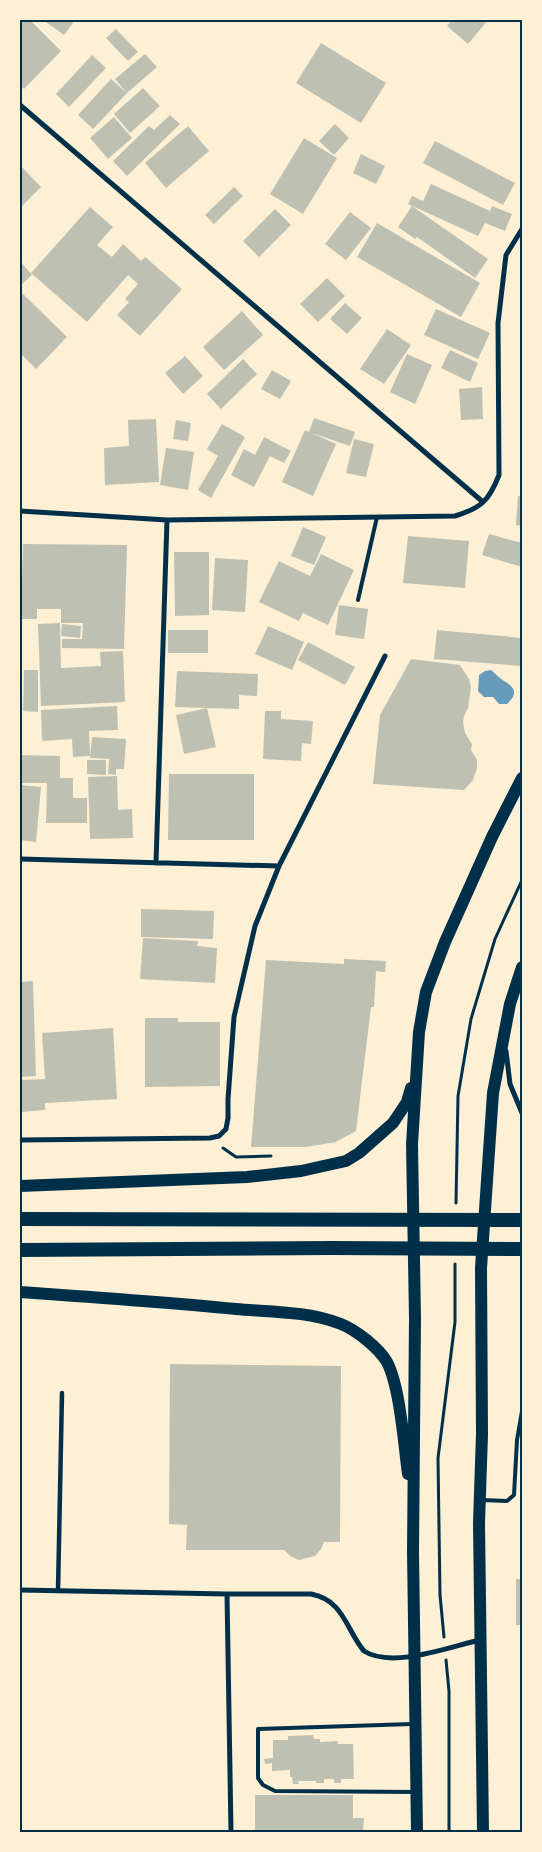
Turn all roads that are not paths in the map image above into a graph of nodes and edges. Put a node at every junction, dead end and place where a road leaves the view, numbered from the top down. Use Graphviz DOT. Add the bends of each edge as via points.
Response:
graph roads {
  1 [pos="20,105"];
  2 [pos="522,228"];
  3 [pos="483,502"];
  4 [pos="20,511"];
  5 [pos="377,517"];
  6 [pos="167,520"];
  7 [pos="358,600"];
  8 [pos="386,656"];
  9 [pos="522,778"];
  10 [pos="20,859"];
  11 [pos="156,863"];
  12 [pos="279,866"];
  13 [pos="522,967"];
  14 [pos="510,1004"];
  15 [pos="416,1074"];
  16 [pos="522,1113"];
  17 [pos="20,1140"];
  18 [pos="20,1186"];
  19 [pos="20,1219"];
  20 [pos="522,1220"];
  21 [pos="522,1249"];
  22 [pos="20,1250"];
  23 [pos="20,1292"];
  24 [pos="62,1393"];
  25 [pos="522,1411"];
  26 [pos="480,1500"];
  27 [pos="413,1518"];
  28 [pos="20,1590"];
  29 [pos="58,1591"];
  30 [pos="227,1594"];
  31 [pos="481,1640"];
  32 [pos="415,1657"];
  33 [pos="414,1724"];
  34 [pos="416,1792"];
  35 [pos="231,1832"];
  36 [pos="417,1832"];
  37 [pos="483,1832"];
  1 -- 3 [label="street"];
  2 -- 3 [label="street" via="506,255 498,322 498,475 493,491"];
  3 -- 5 [label="street" via="455,516"];
  4 -- 6 [label="street"];
  5 -- 6 [label="street"];
  5 -- 7 [label="lane"];
  6 -- 11 [label="street"];
  8 -- 12 [label="street"];
  9 -- 15 [label="main road" via="492,837 426,992"];
  10 -- 11 [label="street"];
  11 -- 12 [label="street"];
  12 -- 17 [label="street" via="255,926 234,1018 226,1129 219,1136 210,1138"];
  13 -- 14 [label="main road"];
  14 -- 16 [label="street" via="506,1059 510,1084"];
  14 -- 26 [label="main road" via="493,1093 483,1230"];
  15 -- 18 [label="main road" via="407,1102 393,1123 346,1161 301,1171 247,1177"];
  15 -- 27 [label="main road" via="412,1144 415,1318"];
  19 -- 20 [label="highway"];
  21 -- 22 [label="highway"];
  23 -- 27 [label="main road" via="309,1316 341,1324 358,1333 387,1362 395,1386"];
  24 -- 29 [label="street"];
  25 -- 26 [label="lane" via="514,1495 507,1501"];
  26 -- 31 [label="main road"];
  27 -- 32 [label="main road"];
  28 -- 29 [label="street"];
  29 -- 30 [label="street"];
  30 -- 32 [label="street" via="320,1596 334,1604 364,1651 370,1655 380,1658"];
  30 -- 35 [label="street"];
  31 -- 32 [label="street"];
  31 -- 37 [label="main road"];
  32 -- 33 [label="main road"];
  33 -- 34 [label="main road"];
  33 -- 34 [label="lane" via="258,1729 258,1778 263,1785 275,1791"];
  34 -- 36 [label="main road"];
}
